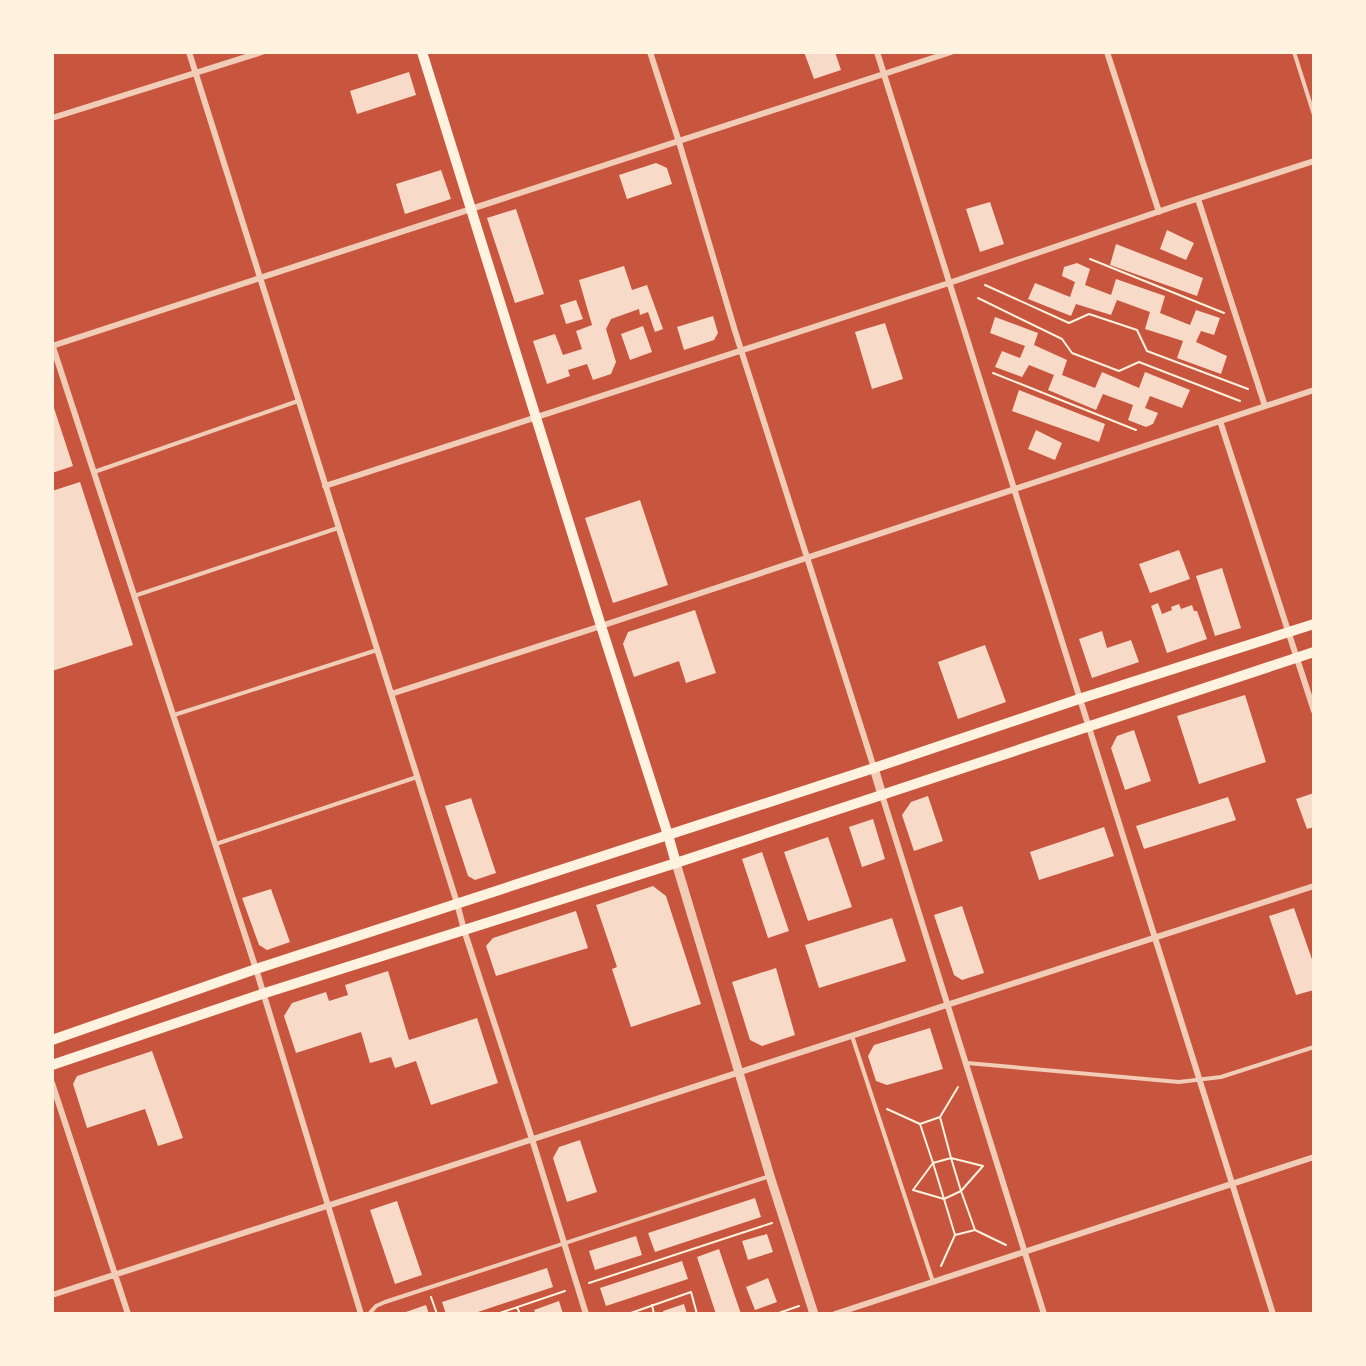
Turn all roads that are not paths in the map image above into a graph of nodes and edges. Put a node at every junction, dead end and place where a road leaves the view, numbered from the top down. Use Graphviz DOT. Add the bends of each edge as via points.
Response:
graph roads {
  1 [pos="189,52"];
  2 [pos="262,52"];
  3 [pos="422,52"];
  4 [pos="650,52"];
  5 [pos="877,52"];
  6 [pos="951,52"];
  7 [pos="1107,52"];
  8 [pos="1294,52"];
  9 [pos="196,74"];
  10 [pos="884,74"];
  11 [pos="1314,115"];
  12 [pos="52,117"];
  13 [pos="679,142"];
  14 [pos="1314,161"];
  15 [pos="1198,199"];
  16 [pos="470,210"];
  17 [pos="1159,212"];
  18 [pos="260,278"];
  19 [pos="949,283"];
  20 [pos="53,346"];
  21 [pos="741,351"];
  22 [pos="1314,390"];
  23 [pos="298,401"];
  24 [pos="1264,406"];
  25 [pos="535,419"];
  26 [pos="1220,421"];
  27 [pos="94,472"];
  28 [pos="325,486"];
  29 [pos="1013,489"];
  30 [pos="338,528"];
  31 [pos="807,558"];
  32 [pos="134,596"];
  33 [pos="1314,624"];
  34 [pos="600,626"];
  35 [pos="1288,633"];
  36 [pos="377,651"];
  37 [pos="1314,652"];
  38 [pos="1296,658"];
  39 [pos="391,694"];
  40 [pos="1079,699"];
  41 [pos="1314,711"];
  42 [pos="173,716"];
  43 [pos="1089,726"];
  44 [pos="874,768"];
  45 [pos="417,777"];
  46 [pos="882,795"];
  47 [pos="668,835"];
  48 [pos="215,845"];
  49 [pos="676,863"];
  50 [pos="1314,886"];
  51 [pos="457,903"];
  52 [pos="464,930"];
  53 [pos="1155,937"];
  54 [pos="255,969"];
  55 [pos="262,994"];
  56 [pos="948,1005"];
  57 [pos="852,1035"];
  58 [pos="52,1040"];
  59 [pos="1314,1047"];
  60 [pos="967,1063"];
  61 [pos="52,1065"];
  62 [pos="740,1071"];
  63 [pos="1199,1081"];
  64 [pos="52,1083"];
  65 [pos="532,1139"];
  66 [pos="1314,1157"];
  67 [pos="770,1176"];
  68 [pos="1232,1183"];
  69 [pos="328,1206"];
  70 [pos="564,1243"];
  71 [pos="1025,1251"];
  72 [pos="115,1275"];
  73 [pos="933,1282"];
  74 [pos="52,1295"];
  75 [pos="128,1314"];
  76 [pos="361,1314"];
  77 [pos="369,1314"];
  78 [pos="586,1314"];
  79 [pos="814,1314"];
  80 [pos="835,1314"];
  81 [pos="1044,1314"];
  82 [pos="1273,1314"];
  1 -- 9 [label="street"];
  2 -- 9 [label="street"];
  3 -- 16 [label="main road"];
  4 -- 13 [label="street"];
  5 -- 10 [label="street"];
  6 -- 10 [label="street"];
  7 -- 17 [label="street"];
  8 -- 11 [label="lane"];
  9 -- 12 [label="street"];
  9 -- 18 [label="street"];
  10 -- 13 [label="street"];
  10 -- 19 [label="street"];
  13 -- 16 [label="street"];
  13 -- 21 [label="street"];
  14 -- 15 [label="street"];
  15 -- 17 [label="street"];
  15 -- 24 [label="street"];
  16 -- 18 [label="street"];
  16 -- 25 [label="main road"];
  17 -- 19 [label="street"];
  18 -- 20 [label="street"];
  18 -- 23 [label="street"];
  19 -- 21 [label="street"];
  19 -- 29 [label="street"];
  20 -- 27 [label="street"];
  21 -- 25 [label="street"];
  21 -- 31 [label="street"];
  22 -- 24 [label="street"];
  23 -- 27 [label="lane"];
  23 -- 28 [label="street"];
  24 -- 26 [label="street"];
  25 -- 28 [label="street"];
  25 -- 34 [label="main road"];
  26 -- 29 [label="street"];
  26 -- 35 [label="street"];
  27 -- 32 [label="street"];
  28 -- 30 [label="street"];
  29 -- 31 [label="street"];
  29 -- 40 [label="street"];
  30 -- 32 [label="lane"];
  30 -- 36 [label="street"];
  31 -- 34 [label="street"];
  31 -- 44 [label="street"];
  32 -- 42 [label="street"];
  33 -- 35 [label="main road"];
  34 -- 39 [label="street"];
  34 -- 47 [label="main road"];
  35 -- 38 [label="street"];
  35 -- 40 [label="main road"];
  36 -- 39 [label="street"];
  36 -- 42 [label="lane"];
  37 -- 38 [label="main road"];
  38 -- 41 [label="street"];
  38 -- 43 [label="main road"];
  39 -- 45 [label="street"];
  40 -- 43 [label="street"];
  40 -- 44 [label="main road"];
  42 -- 48 [label="street"];
  43 -- 46 [label="main road"];
  43 -- 53 [label="street"];
  44 -- 46 [label="street"];
  44 -- 47 [label="main road"];
  45 -- 48 [label="lane"];
  45 -- 51 [label="street"];
  46 -- 49 [label="main road"];
  46 -- 56 [label="street"];
  47 -- 49 [label="main road"];
  47 -- 51 [label="main road"];
  48 -- 54 [label="street"];
  49 -- 52 [label="main road"];
  49 -- 62 [label="street"];
  50 -- 53 [label="street"];
  51 -- 52 [label="street"];
  51 -- 54 [label="main road"];
  52 -- 55 [label="main road"];
  52 -- 65 [label="street"];
  53 -- 56 [label="street"];
  53 -- 63 [label="street"];
  54 -- 55 [label="street"];
  54 -- 58 [label="main road"];
  55 -- 61 [label="main road"];
  55 -- 69 [label="street"];
  56 -- 57 [label="street"];
  56 -- 60 [label="street"];
  57 -- 62 [label="street"];
  57 -- 73 [label="lane"];
  59 -- 63 [label="lane"];
  60 -- 63 [label="lane"];
  60 -- 71 [label="street"];
  62 -- 65 [label="street"];
  62 -- 67 [label="street"];
  63 -- 68 [label="street"];
  64 -- 72 [label="street"];
  65 -- 69 [label="street"];
  65 -- 70 [label="street"];
  66 -- 68 [label="street"];
  67 -- 70 [label="lane"];
  67 -- 79 [label="street"];
  68 -- 71 [label="street"];
  68 -- 82 [label="street"];
  69 -- 72 [label="street"];
  69 -- 76 [label="street"];
  70 -- 77 [label="lane" via="385,1302"];
  70 -- 78 [label="street"];
  71 -- 73 [label="street"];
  71 -- 81 [label="street"];
  72 -- 74 [label="street"];
  72 -- 75 [label="street"];
  73 -- 80 [label="street"];
}
